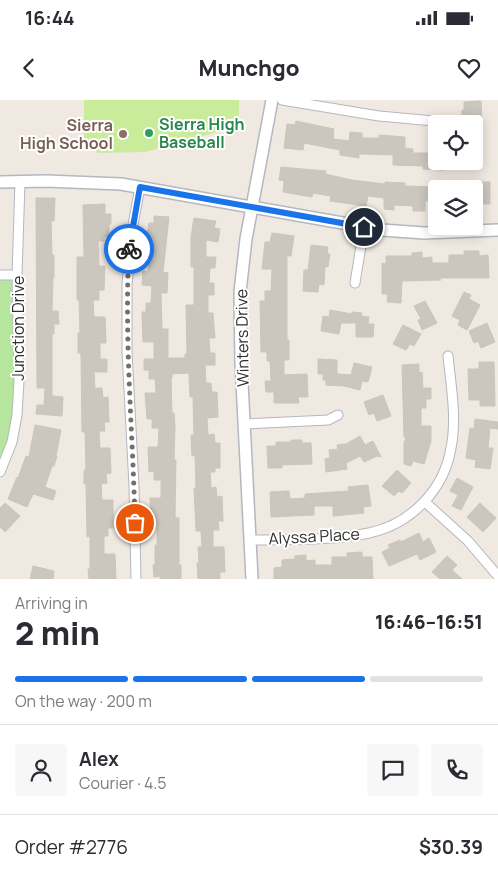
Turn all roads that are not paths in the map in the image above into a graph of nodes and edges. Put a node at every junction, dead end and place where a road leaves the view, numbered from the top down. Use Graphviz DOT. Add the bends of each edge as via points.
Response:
graph roads {
  1 [pos="272,100"];
  2 [pos="282,100"];
  3 [pos="428,120"];
  4 [pos="0,182"];
  5 [pos="20,182"];
  6 [pos="140,187"];
  7 [pos="252,207"];
  8 [pos="364,227"];
  9 [pos="498,230"];
  10 [pos="0,275"];
  11 [pos="17,275"];
  12 [pos="355,283"];
  13 [pos="448,356"];
  14 [pos="338,415"];
  15 [pos="244,424"];
  16 [pos="0,472"];
  17 [pos="425,502"];
  18 [pos="250,540"];
  19 [pos="498,576"];
  20 [pos="136,579"];
  21 [pos="252,579"];
  1 -- 7 [label="street, Winters Drive"];
  2 -- 3 [label="street"];
  4 -- 5 [label="street"];
  5 -- 6 [label="street"];
  5 -- 11 [label="street, Junction Drive"];
  6 -- 7 [label="street"];
  6 -- 20 [label="street" via="127,285"];
  7 -- 8 [label="street"];
  7 -- 15 [label="street, Winters Drive" via="240,292"];
  8 -- 9 [label="street" via="424,233"];
  8 -- 12 [label="street"];
  10 -- 11 [label="street"];
  11 -- 16 [label="street, Junction Drive" via="17,415 12,442"];
  13 -- 17 [label="street, Alyssa Place" via="453,402 452,446 439,483"];
  14 -- 15 [label="street" via="328,420"];
  15 -- 18 [label="street, Winters Drive"];
  17 -- 18 [label="street, Alyssa Place" via="392,525 369,533"];
  17 -- 19 [label="street" via="468,542"];
  18 -- 21 [label="street, Winters Drive"];
}
